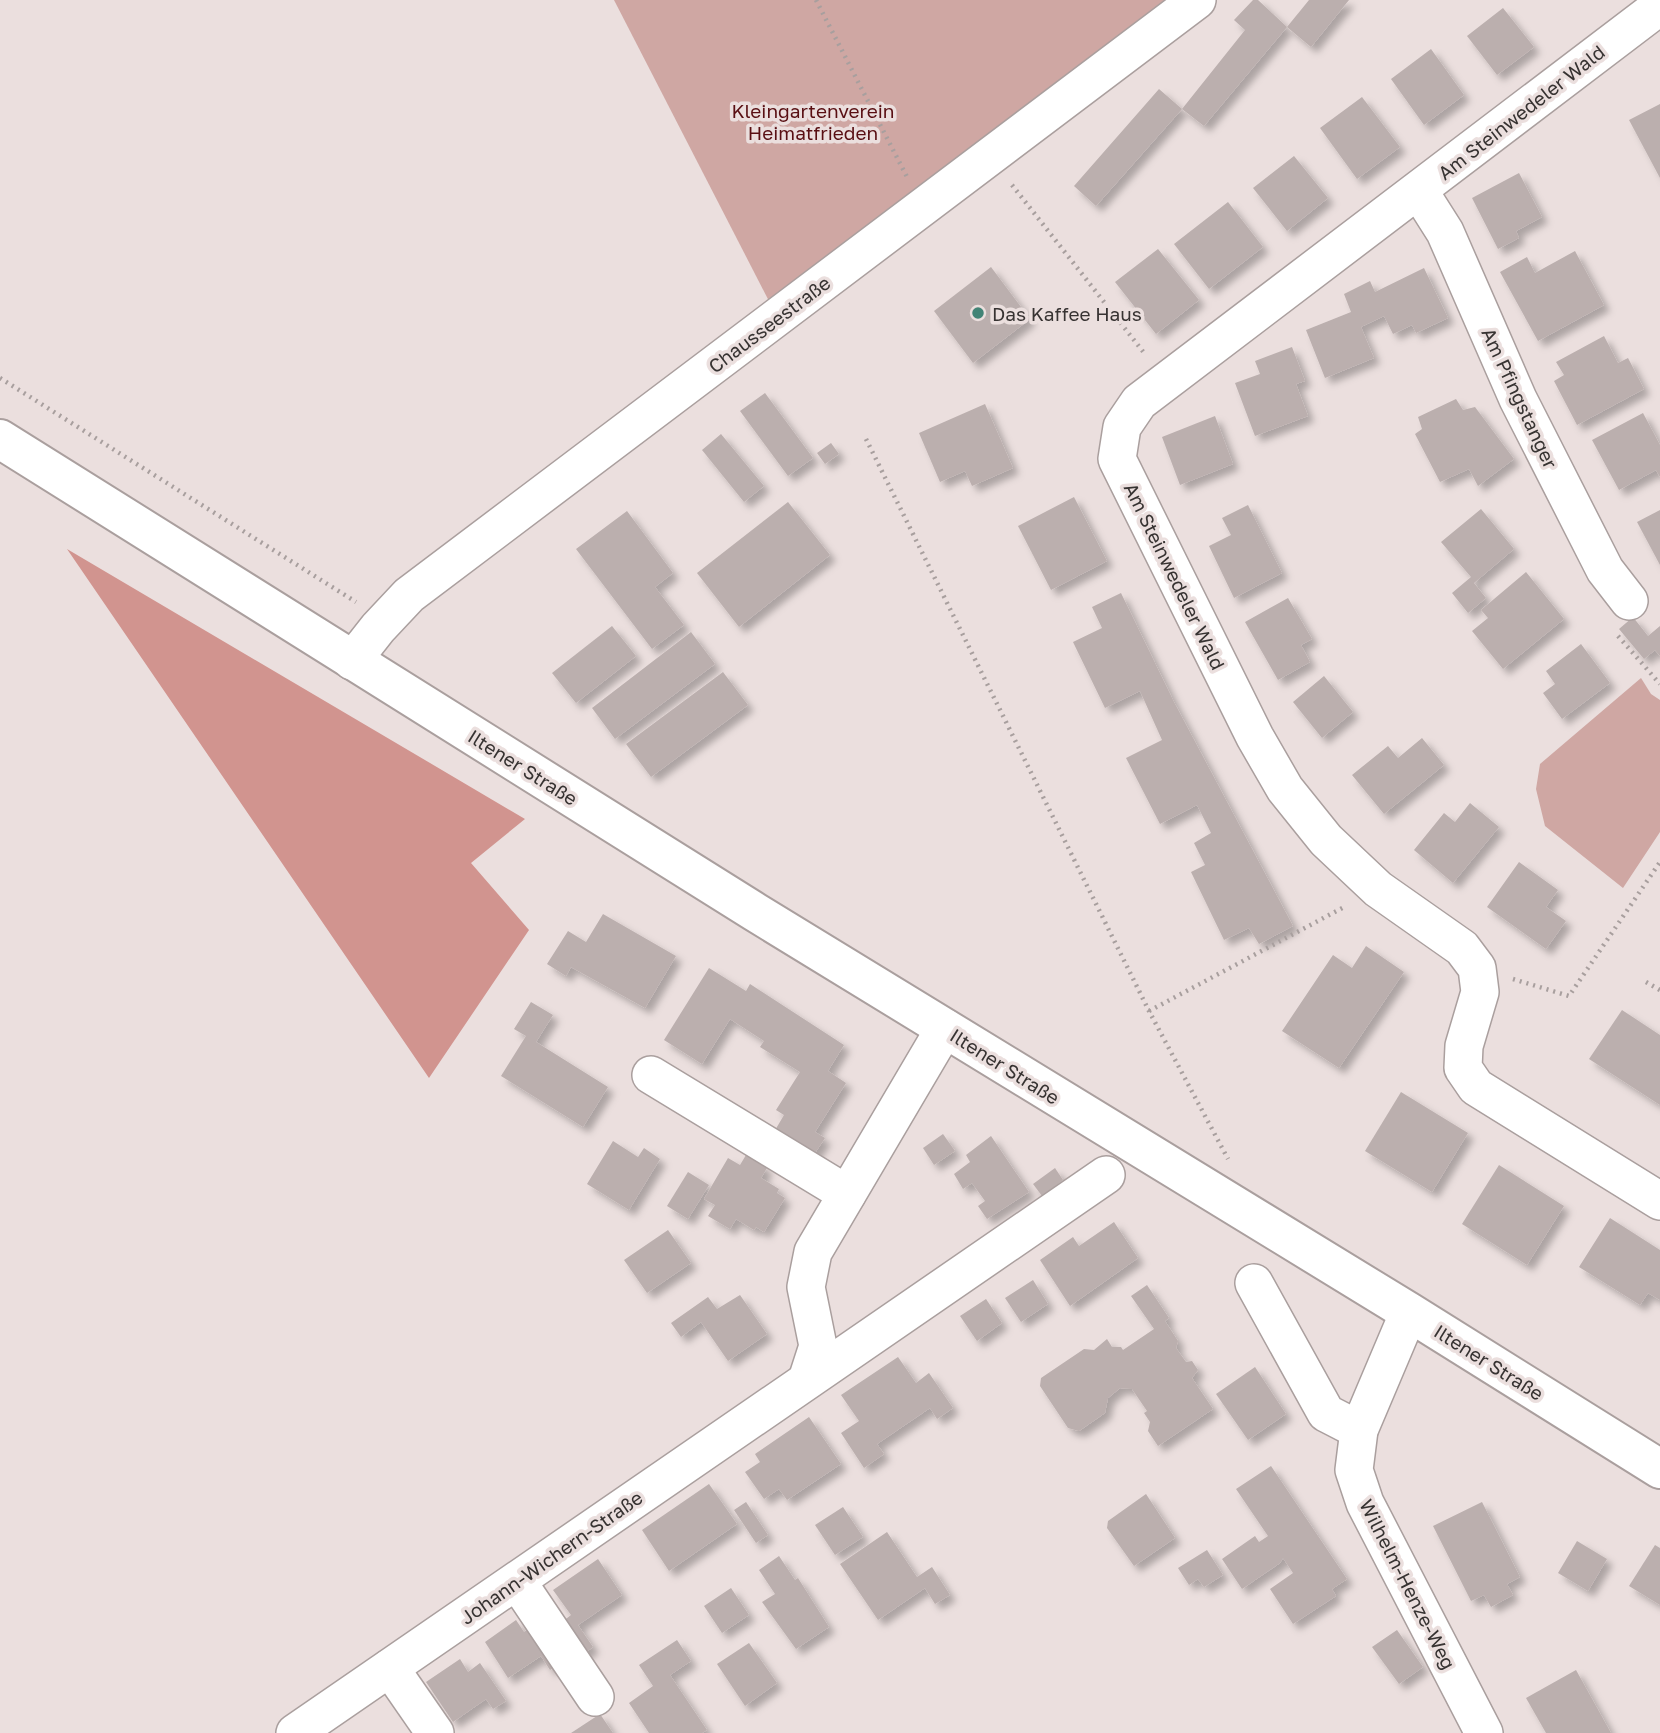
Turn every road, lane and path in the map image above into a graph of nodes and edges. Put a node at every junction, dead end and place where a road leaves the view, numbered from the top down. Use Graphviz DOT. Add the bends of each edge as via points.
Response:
graph roads {
  1 [pos="816,0"];
  2 [pos="1197,0"];
  3 [pos="1660,6"];
  4 [pos="989,157"];
  5 [pos="1419,191"];
  6 [pos="923,207"];
  7 [pos="0,378"];
  8 [pos="1167,382"];
  9 [pos="0,439"];
  10 [pos="866,439"];
  11 [pos="355,599"];
  12 [pos="1629,601"];
  13 [pos="352,661"];
  14 [pos="1660,684"];
  15 [pos="1660,862"];
  16 [pos="1378,889"];
  17 [pos="1646,982"];
  18 [pos="1660,990"];
  19 [pos="1480,992"];
  20 [pos="1149,1011"];
  21 [pos="945,1028"];
  22 [pos="651,1075"];
  23 [pos="1232,1166"];
  24 [pos="1106,1175"];
  25 [pos="847,1194"];
  26 [pos="1660,1202"];
  27 [pos="1254,1283"];
  28 [pos="1409,1312"];
  29 [pos="807,1380"];
  30 [pos="1359,1430"];
  31 [pos="1660,1469"];
  32 [pos="517,1581"];
  33 [pos="390,1668"];
  34 [pos="595,1697"];
  35 [pos="295,1733"];
  36 [pos="435,1733"];
  37 [pos="1484,1733"];
  1 -- 6 [label="path"];
  2 -- 4 [label="street, Chausseestraße"];
  3 -- 5 [label="street, Am Steinwedeler Wald"];
  4 -- 6 [label="street, Chausseestraße"];
  4 -- 8 [label="path"];
  5 -- 8 [label="street, Am Steinwedeler Wald"];
  5 -- 12 [label="street, Am Pfingstanger" via="1445,232 1518,400 1605,570"];
  6 -- 13 [label="street, Chausseestraße" via="409,595"];
  7 -- 11 [label="path"];
  8 -- 16 [label="street, Am Steinwedeler Wald" via="1139,402 1122,427 1117,459 1285,789 1326,840"];
  9 -- 13 [label="main road, Iltener Straße"];
  10 -- 20 [label="path"];
  12 -- 14 [label="path" via="1608,624"];
  13 -- 21 [label="main road, Iltener Straße"];
  15 -- 19 [label="path" via="1569,996 1512,979"];
  16 -- 19 [label="street, Am Steinwedeler Wald" via="1462,948 1477,968"];
  16 -- 20 [label="path"];
  17 -- 18 [label="path"];
  19 -- 26 [label="street" via="1464,1046 1463,1068 1476,1087"];
  20 -- 23 [label="path"];
  21 -- 25 [label="street"];
  21 -- 28 [label="main road, Iltener Straße"];
  22 -- 25 [label="street"];
  24 -- 29 [label="street, Johann-Wichern-Straße"];
  25 -- 29 [label="street" via="813,1252 806,1287 818,1346"];
  27 -- 30 [label="street" via="1326,1413"];
  28 -- 30 [label="street, Wilhelm-Henze-Weg"];
  28 -- 31 [label="main road, Iltener Straße"];
  29 -- 32 [label="street, Johann-Wichern-Straße"];
  30 -- 37 [label="street, Wilhelm-Henze-Weg" via="1354,1470 1364,1503"];
  32 -- 33 [label="street, Johann-Wichern-Straße"];
  32 -- 34 [label="street"];
  33 -- 35 [label="street, Johann-Wichern-Straße"];
  33 -- 36 [label="street"];
}
